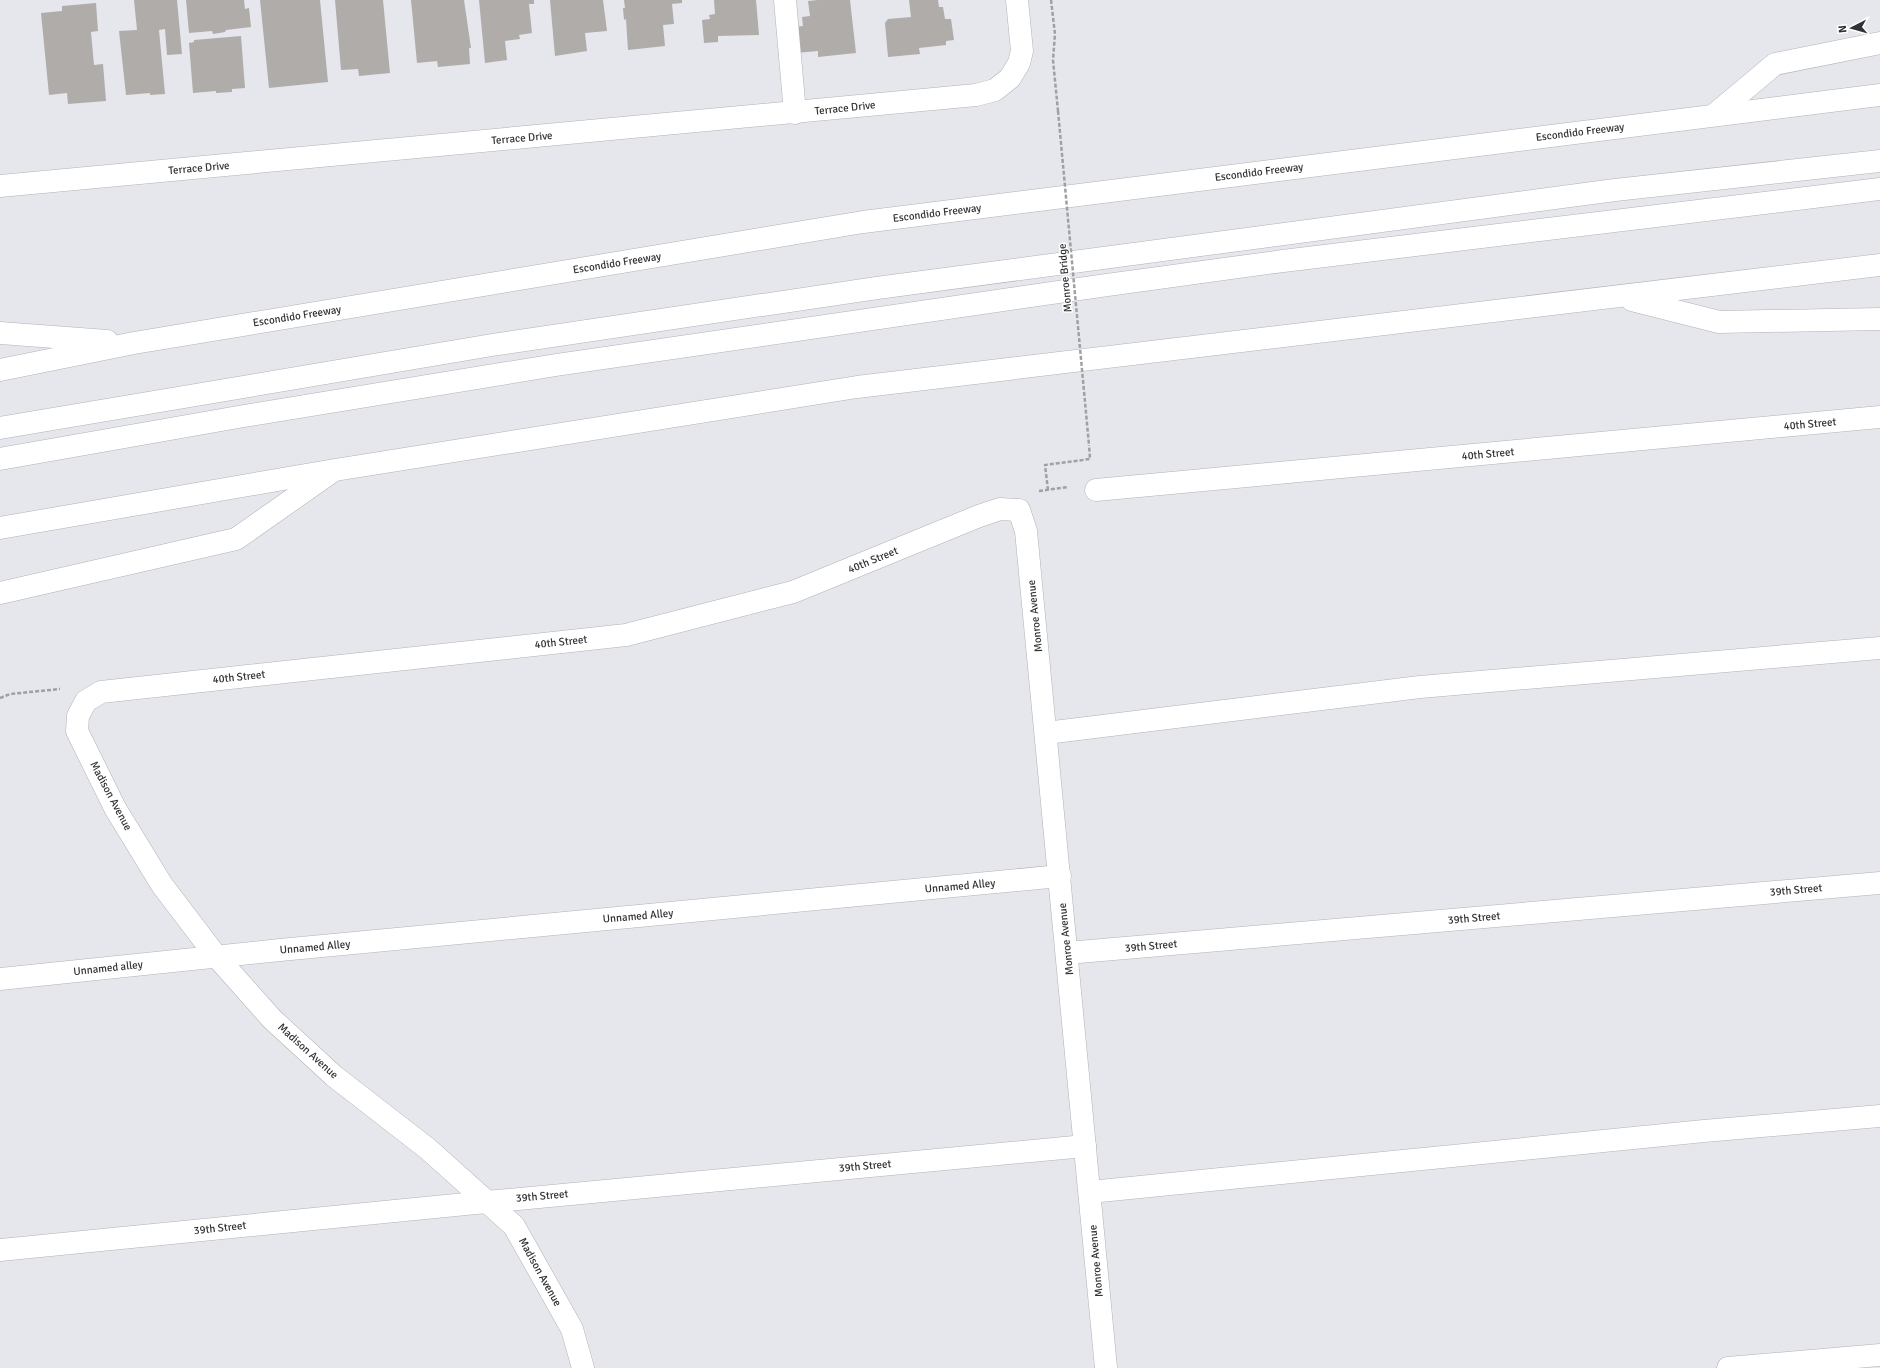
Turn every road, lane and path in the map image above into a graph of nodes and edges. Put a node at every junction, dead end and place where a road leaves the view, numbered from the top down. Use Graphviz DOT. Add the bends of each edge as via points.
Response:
graph roads {
  1 [pos="784,0"];
  2 [pos="1017,0"];
  3 [pos="1051,0"];
  4 [pos="1880,43"];
  5 [pos="1880,95"];
  6 [pos="795,113"];
  7 [pos="1714,115"];
  8 [pos="1880,161"];
  9 [pos="0,186"];
  10 [pos="1880,189"];
  11 [pos="1880,265"];
  12 [pos="1619,297"];
  13 [pos="1880,320"];
  14 [pos="0,333"];
  15 [pos="134,343"];
  16 [pos="0,370"];
  17 [pos="1880,417"];
  18 [pos="0,428"];
  19 [pos="0,459"];
  20 [pos="335,470"];
  21 [pos="1048,490"];
  22 [pos="1096,490"];
  23 [pos="1019,510"];
  24 [pos="0,528"];
  25 [pos="0,592"];
  26 [pos="1880,648"];
  27 [pos="0,698"];
  28 [pos="86,701"];
  29 [pos="1046,732"];
  30 [pos="1060,876"];
  31 [pos="1880,883"];
  32 [pos="1067,953"];
  33 [pos="216,956"];
  34 [pos="0,979"];
  35 [pos="1880,1116"];
  36 [pos="1085,1146"];
  37 [pos="1090,1192"];
  38 [pos="486,1202"];
  39 [pos="0,1250"];
  40 [pos="1880,1355"];
  41 [pos="583,1368"];
  42 [pos="1106,1368"];
  43 [pos="1728,1368"];
  1 -- 6 [label="main road"];
  2 -- 6 [label="main road, Terrace Drive" via="1022,52 1010,78 995,90 976,95"];
  3 -- 21 [label="path, Monroe Bridge, bridge" via="1055,34 1053,60 1090,459 1046,465"];
  4 -- 7 [label="main road" via="1775,64"];
  5 -- 7 [label="main road, Escondido Freeway"];
  6 -- 9 [label="main road, Terrace Drive"];
  7 -- 15 [label="main road, Escondido Freeway" via="863,222"];
  8 -- 18 [label="main road" via="1616,190 877,288 484,347"];
  10 -- 19 [label="main road" via="1283,261 1108,285 548,366"];
  11 -- 12 [label="main road"];
  12 -- 13 [label="main road" via="1719,322"];
  12 -- 20 [label="main road" via="857,387"];
  14 -- 15 [label="main road"];
  15 -- 16 [label="main road, Escondido Freeway"];
  17 -- 22 [label="main road, 40th Street"];
  20 -- 24 [label="main road"];
  20 -- 25 [label="main road" via="236,539"];
  21 -- 22 [label="path" via="1082,486"];
  21 -- 23 [label="path" via="1040,490"];
  23 -- 28 [label="main road, 40th Street" via="1000,509 979,516 793,592 626,635 101,692"];
  23 -- 29 [label="main road, Monroe Avenue" via="1026,531"];
  26 -- 29 [label="main road" via="1420,687"];
  27 -- 28 [label="path" via="10,694 65,689"];
  28 -- 33 [label="main road, Madison Avenue" via="78,716 77,731 115,808 162,885"];
  29 -- 30 [label="main road, Monroe Avenue"];
  30 -- 32 [label="main road, Monroe Avenue"];
  30 -- 33 [label="main road, Unnamed Alley"];
  31 -- 32 [label="main road, 39th Street"];
  32 -- 36 [label="main road, Monroe Avenue"];
  33 -- 34 [label="main road, Unnamed alley"];
  33 -- 38 [label="main road, Madison Avenue" via="284,1030 334,1076 428,1149"];
  35 -- 37 [label="main road"];
  36 -- 37 [label="main road, Monroe Avenue"];
  36 -- 38 [label="main road, 39th Street"];
  37 -- 42 [label="main road, Monroe Avenue"];
  38 -- 39 [label="main road, 39th Street"];
  38 -- 41 [label="main road, Madison Avenue" via="514,1226 572,1329"];
  40 -- 43 [label="main road"];
}
